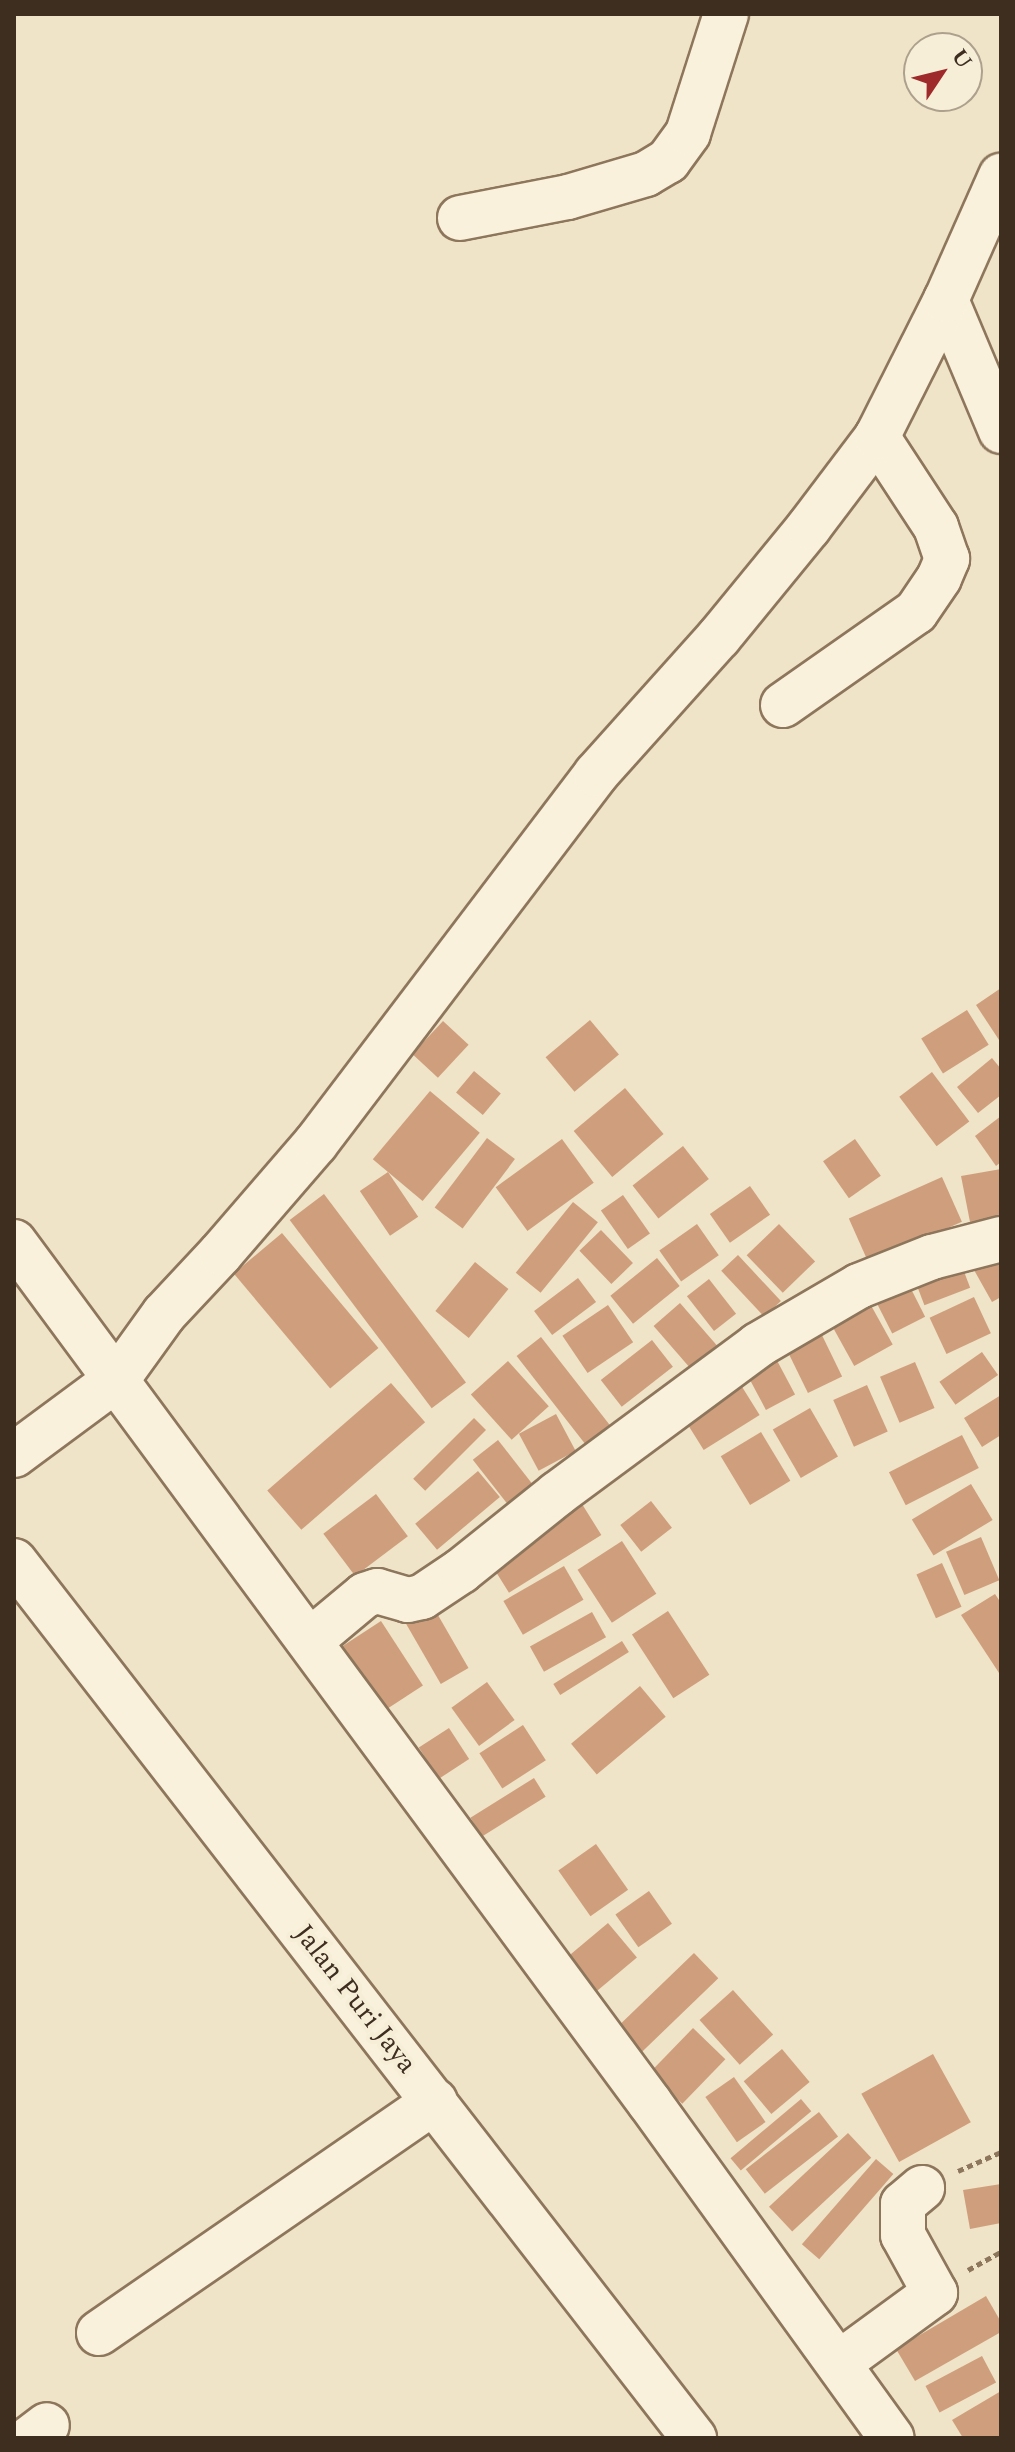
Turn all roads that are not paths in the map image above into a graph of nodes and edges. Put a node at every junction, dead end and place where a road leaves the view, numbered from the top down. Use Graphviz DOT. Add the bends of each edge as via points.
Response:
graph roads {
  1 [pos="726,14"];
  2 [pos="1001,176"];
  3 [pos="460,218"];
  4 [pos="946,300"];
  5 [pos="1001,431"];
  6 [pos="877,437"];
  7 [pos="783,705"];
  8 [pos="1001,1239"];
  9 [pos="14,1242"];
  10 [pos="110,1385"];
  11 [pos="14,1455"];
  12 [pos="14,1561"];
  13 [pos="311,1640"];
  14 [pos="435,2101"];
  15 [pos="922,2188"];
  16 [pos="99,2333"];
  17 [pos="839,2363"];
  18 [pos="694,2438"];
  19 [pos="892,2438"];
  1 -- 3 [label="street" via="688,133 668,161 646,174 568,197"];
  2 -- 4 [label="street"];
  4 -- 5 [label="street"];
  4 -- 6 [label="street"];
  6 -- 7 [label="street" via="936,527 947,559 916,612"];
  6 -- 10 [label="street" via="719,637 596,774 316,1143 164,1314"];
  8 -- 13 [label="street" via="932,1257 859,1286 758,1345 435,1588 408,1600 377,1591 365,1595"];
  9 -- 10 [label="street"];
  10 -- 11 [label="street"];
  10 -- 13 [label="street"];
  12 -- 14 [label="street, Jalan Puri Jaya"];
  13 -- 17 [label="street"];
  14 -- 16 [label="street"];
  14 -- 18 [label="street, Jalan Puri Jaya"];
  15 -- 17 [label="street" via="903,2204 903,2235 935,2293"];
  17 -- 19 [label="street"];
}
